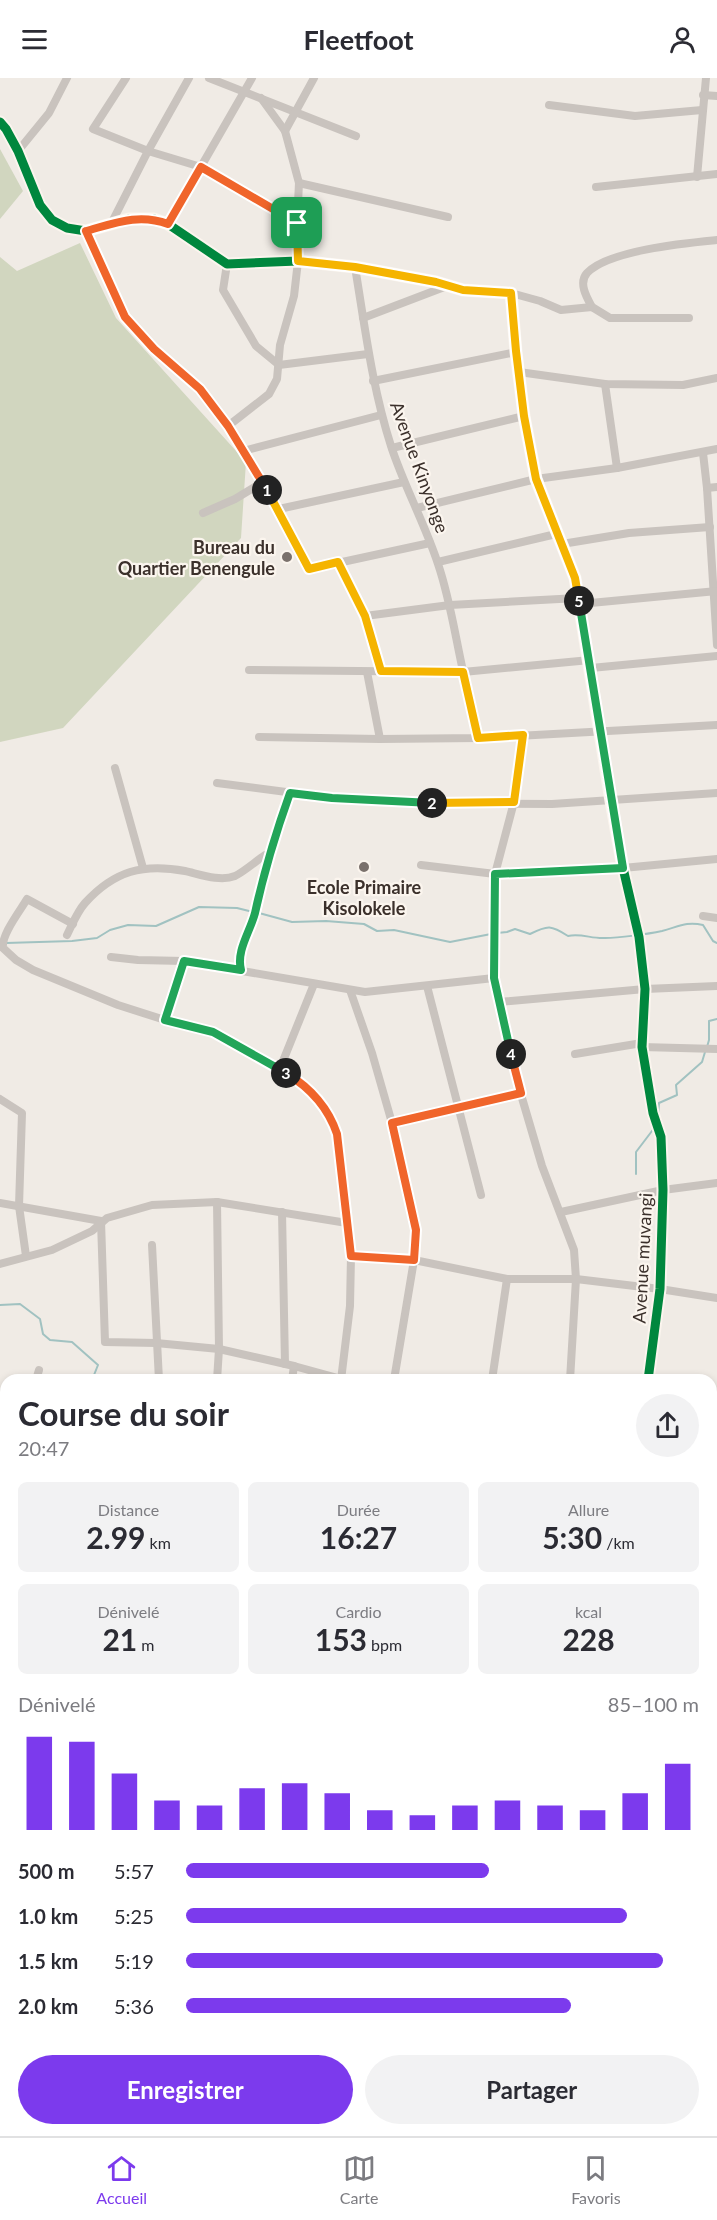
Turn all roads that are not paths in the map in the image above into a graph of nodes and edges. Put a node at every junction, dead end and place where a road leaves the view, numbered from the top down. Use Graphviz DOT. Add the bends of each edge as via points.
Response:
graph roads {
  1 [pos="67,78"];
  2 [pos="126,78"];
  3 [pos="189,78"];
  4 [pos="209,78"];
  5 [pos="252,78"];
  6 [pos="314,78"];
  7 [pos="706,78"];
  8 [pos="244,91"];
  9 [pos="703,95"];
  10 [pos="717,96"];
  11 [pos="261,98"];
  12 [pos="549,105"];
  13 [pos="702,110"];
  14 [pos="294,111"];
  15 [pos="0,122"];
  16 [pos="285,130"];
  17 [pos="356,136"];
  18 [pos="18,151"];
  19 [pos="148,151"];
  20 [pos="201,167"];
  21 [pos="717,174"];
  22 [pos="697,177"];
  23 [pos="298,183"];
  24 [pos="596,187"];
  25 [pos="448,217"];
  26 [pos="297,223"];
  27 [pos="111,224"];
  28 [pos="168,224"];
  29 [pos="86,231"];
  30 [pos="717,240"];
  31 [pos="298,261"];
  32 [pos="227,264"];
  33 [pos="355,267"];
  34 [pos="447,286"];
  35 [pos="511,293"];
  36 [pos="592,307"];
  37 [pos="363,318"];
  38 [pos="689,318"];
  39 [pos="516,351"];
  40 [pos="368,354"];
  41 [pos="279,365"];
  42 [pos="519,372"];
  43 [pos="717,378"];
  44 [pos="373,381"];
  45 [pos="605,384"];
  46 [pos="381,415"];
  47 [pos="524,416"];
  48 [pos="228,426"];
  49 [pos="392,448"];
  50 [pos="717,449"];
  51 [pos="243,451"];
  52 [pos="703,453"];
  53 [pos="617,468"];
  54 [pos="536,479"];
  55 [pos="263,482"];
  56 [pos="404,482"];
  57 [pos="717,487"];
  58 [pos="707,488"];
  59 [pos="417,508"];
  60 [pos="279,509"];
  61 [pos="203,513"];
  62 [pos="710,527"];
  63 [pos="556,534"];
  64 [pos="430,543"];
  65 [pos="562,544"];
  66 [pos="714,550"];
  67 [pos="338,562"];
  68 [pos="438,562"];
  69 [pos="715,591"];
  70 [pos="579,601"];
  71 [pos="450,605"];
  72 [pos="365,616"];
  73 [pos="717,645"];
  74 [pos="717,656"];
  75 [pos="591,664"];
  76 [pos="249,670"];
  77 [pos="381,671"];
  78 [pos="367,672"];
  79 [pos="463,672"];
  80 [pos="717,725"];
  81 [pos="600,732"];
  82 [pos="523,735"];
  83 [pos="259,737"];
  84 [pos="478,738"];
  85 [pos="380,739"];
  86 [pos="115,768"];
  87 [pos="217,783"];
  88 [pos="290,793"];
  89 [pos="717,793"];
  90 [pos="611,801"];
  91 [pos="514,802"];
  92 [pos="268,855"];
  93 [pos="717,859"];
  94 [pos="422,865"];
  95 [pos="143,868"];
  96 [pos="623,868"];
  97 [pos="495,874"];
  98 [pos="703,916"];
  99 [pos="717,918"];
  100 [pos="73,924"];
  101 [pos="67,935"];
  102 [pos="111,957"];
  103 [pos="184,961"];
  104 [pos="241,970"];
  105 [pos="494,978"];
  106 [pos="314,984"];
  107 [pos="427,986"];
  108 [pos="717,986"];
  109 [pos="645,989"];
  110 [pos="350,990"];
  111 [pos="499,1002"];
  112 [pos="165,1020"];
  113 [pos="642,1045"];
  114 [pos="717,1048"];
  115 [pos="575,1054"];
  116 [pos="296,1079"];
  117 [pos="521,1093"];
  118 [pos="0,1099"];
  119 [pos="458,1107"];
  120 [pos="392,1123"];
  121 [pos="717,1183"];
  122 [pos="663,1190"];
  123 [pos="481,1195"];
  124 [pos="217,1202"];
  125 [pos="0,1203"];
  126 [pos="19,1206"];
  127 [pos="282,1212"];
  128 [pos="561,1212"];
  129 [pos="101,1221"];
  130 [pos="347,1223"];
  131 [pos="152,1245"];
  132 [pos="26,1256"];
  133 [pos="351,1256"];
  134 [pos="414,1260"];
  135 [pos="0,1264"];
  136 [pos="507,1279"];
  137 [pos="576,1279"];
  138 [pos="660,1289"];
  139 [pos="717,1298"];
  140 [pos="156,1343"];
  141 [pos="219,1349"];
  142 [pos="289,1365"];
  143 [pos="39,1370"];
  144 [pos="38,1374"];
  145 [pos="159,1374"];
  146 [pos="217,1374"];
  147 [pos="291,1374"];
  148 [pos="321,1374"];
  149 [pos="344,1374"];
  150 [pos="395,1374"];
  151 [pos="493,1374"];
  152 [pos="570,1374"];
  153 [pos="649,1374"];
  1 -- 18 [label="street" via="49,113"];
  2 -- 19 [label="street" via="93,129"];
  3 -- 19 [label="street"];
  4 -- 8 [label="street"];
  5 -- 8 [label="street"];
  6 -- 14 [label="street"];
  7 -- 9 [label="street"];
  8 -- 11 [label="street"];
  8 -- 20 [label="street"];
  9 -- 10 [label="street"];
  9 -- 13 [label="street"];
  11 -- 14 [label="street"];
  11 -- 16 [label="street"];
  12 -- 13 [label="street" via="635,117"];
  13 -- 22 [label="street"];
  14 -- 16 [label="street"];
  14 -- 17 [label="street"];
  15 -- 18 [label="street"];
  16 -- 23 [label="street"];
  18 -- 29 [label="street" via="47,215 67,228"];
  19 -- 20 [label="street"];
  19 -- 27 [label="street"];
  20 -- 26 [label="street"];
  20 -- 28 [label="street"];
  21 -- 22 [label="street"];
  22 -- 24 [label="street"];
  23 -- 25 [label="street"];
  23 -- 26 [label="street"];
  26 -- 31 [label="street"];
  27 -- 28 [label="street" via="154,219"];
  27 -- 29 [label="street"];
  28 -- 32 [label="street"];
  29 -- 48 [label="street" via="125,317 154,349 200,389"];
  30 -- 36 [label="street" via="617,256 588,272 584,280 585,295"];
  31 -- 32 [label="street"];
  31 -- 33 [label="street"];
  31 -- 41 [label="street"];
  32 -- 41 [label="street" via="223,290 256,346"];
  33 -- 34 [label="street"];
  33 -- 37 [label="street, Avenue Kinyonge"];
  34 -- 35 [label="street"];
  34 -- 37 [label="street"];
  35 -- 36 [label="street" via="561,310"];
  35 -- 39 [label="street, Avenue muvangi"];
  36 -- 38 [label="street" via="610,318"];
  37 -- 40 [label="street, Avenue Kinyonge"];
  39 -- 42 [label="street, Avenue muvangi"];
  39 -- 44 [label="street"];
  40 -- 41 [label="street"];
  40 -- 44 [label="street, Avenue Kinyonge"];
  41 -- 48 [label="street" via="269,394"];
  42 -- 45 [label="street"];
  42 -- 47 [label="street, Avenue muvangi"];
  43 -- 45 [label="street" via="683,385"];
  44 -- 46 [label="street, Avenue Kinyonge"];
  45 -- 53 [label="street"];
  46 -- 49 [label="street, Avenue Kinyonge"];
  46 -- 51 [label="street"];
  47 -- 49 [label="street"];
  47 -- 54 [label="street, Avenue muvangi"];
  48 -- 51 [label="street"];
  49 -- 56 [label="street, Avenue Kinyonge"];
  50 -- 52 [label="street"];
  51 -- 55 [label="street"];
  52 -- 53 [label="street"];
  52 -- 58 [label="street"];
  53 -- 54 [label="street"];
  54 -- 59 [label="street"];
  54 -- 63 [label="street, Avenue muvangi"];
  55 -- 60 [label="street"];
  55 -- 61 [label="street"];
  56 -- 59 [label="street, Avenue Kinyonge"];
  56 -- 60 [label="street"];
  57 -- 58 [label="street"];
  58 -- 62 [label="street"];
  59 -- 64 [label="street, Avenue Kinyonge"];
  60 -- 67 [label="street" via="309,569"];
  62 -- 65 [label="street" via="629,533"];
  62 -- 66 [label="street"];
  63 -- 65 [label="street, Avenue muvangi"];
  63 -- 68 [label="street"];
  64 -- 67 [label="street"];
  64 -- 68 [label="street, Avenue Kinyonge"];
  65 -- 70 [label="street, Avenue muvangi"];
  66 -- 69 [label="street"];
  67 -- 72 [label="street"];
  68 -- 71 [label="street, Avenue Kinyonge"];
  69 -- 70 [label="street"];
  69 -- 73 [label="street"];
  70 -- 71 [label="street"];
  70 -- 75 [label="street, Avenue muvangi"];
  71 -- 72 [label="street"];
  71 -- 79 [label="street, Avenue Kinyonge"];
  72 -- 77 [label="street"];
  74 -- 75 [label="street"];
  75 -- 79 [label="street"];
  75 -- 81 [label="street, Avenue muvangi"];
  76 -- 78 [label="street"];
  77 -- 78 [label="street"];
  77 -- 79 [label="street"];
  78 -- 85 [label="street"];
  79 -- 84 [label="street, Avenue Kinyonge"];
  80 -- 81 [label="street"];
  81 -- 82 [label="street"];
  81 -- 90 [label="street, Avenue muvangi"];
  82 -- 84 [label="street"];
  82 -- 91 [label="street"];
  83 -- 85 [label="street"];
  84 -- 85 [label="street"];
  86 -- 95 [label="street"];
  87 -- 88 [label="street"];
  88 -- 91 [label="street" via="425,803"];
  88 -- 92 [label="street"];
  89 -- 90 [label="street"];
  90 -- 91 [label="street"];
  90 -- 96 [label="street, Avenue muvangi"];
  91 -- 97 [label="street"];
  92 -- 95 [label="street" via="227,877"];
  92 -- 104 [label="street" via="255,912 238,960"];
  93 -- 96 [label="street"];
  94 -- 97 [label="street"];
  95 -- 100 [label="street" via="102,887 84,904"];
  96 -- 97 [label="street"];
  96 -- 109 [label="street, Avenue muvangi" via="638,933"];
  97 -- 105 [label="street"];
  98 -- 99 [label="street"];
  100 -- 101 [label="street"];
  100 -- 112 [label="street" via="27,899 6,934 3,948 33,970"];
  102 -- 103 [label="street"];
  103 -- 104 [label="street"];
  103 -- 112 [label="street"];
  104 -- 106 [label="street"];
  105 -- 107 [label="street"];
  105 -- 111 [label="street"];
  106 -- 110 [label="street"];
  106 -- 116 [label="street" via="283,1061"];
  107 -- 110 [label="street"];
  107 -- 119 [label="street"];
  108 -- 109 [label="street"];
  109 -- 111 [label="street"];
  109 -- 113 [label="street, Avenue muvangi"];
  110 -- 120 [label="street"];
  111 -- 117 [label="street"];
  112 -- 116 [label="street" via="213,1032"];
  113 -- 114 [label="street"];
  113 -- 115 [label="street"];
  113 -- 122 [label="street, Avenue muvangi" via="661,1137"];
  116 -- 130 [label="street" via="311,1090 337,1134"];
  117 -- 119 [label="street"];
  117 -- 128 [label="street" via="542,1166"];
  118 -- 126 [label="street" via="22,1113"];
  119 -- 120 [label="street"];
  119 -- 123 [label="street"];
  120 -- 134 [label="street" via="416,1230"];
  121 -- 122 [label="street"];
  122 -- 128 [label="street"];
  122 -- 138 [label="street, Avenue muvangi"];
  124 -- 127 [label="street"];
  124 -- 129 [label="street" via="152,1205"];
  124 -- 141 [label="street"];
  125 -- 126 [label="street"];
  126 -- 129 [label="street"];
  126 -- 132 [label="street"];
  127 -- 130 [label="street"];
  127 -- 142 [label="street"];
  128 -- 137 [label="street" via="574,1250"];
  129 -- 132 [label="street" via="77,1239"];
  129 -- 140 [label="street" via="105,1342"];
  130 -- 133 [label="street"];
  131 -- 140 [label="street"];
  132 -- 135 [label="street"];
  133 -- 134 [label="street"];
  133 -- 149 [label="street"];
  134 -- 136 [label="street"];
  134 -- 150 [label="street"];
  136 -- 137 [label="street"];
  136 -- 151 [label="street"];
  137 -- 138 [label="street"];
  137 -- 152 [label="street"];
  138 -- 139 [label="street"];
  138 -- 153 [label="street, Avenue muvangi"];
  140 -- 141 [label="street"];
  140 -- 145 [label="street"];
  141 -- 142 [label="street"];
  141 -- 146 [label="street"];
  142 -- 147 [label="street"];
  142 -- 148 [label="street"];
  143 -- 144 [label="street"];
}
